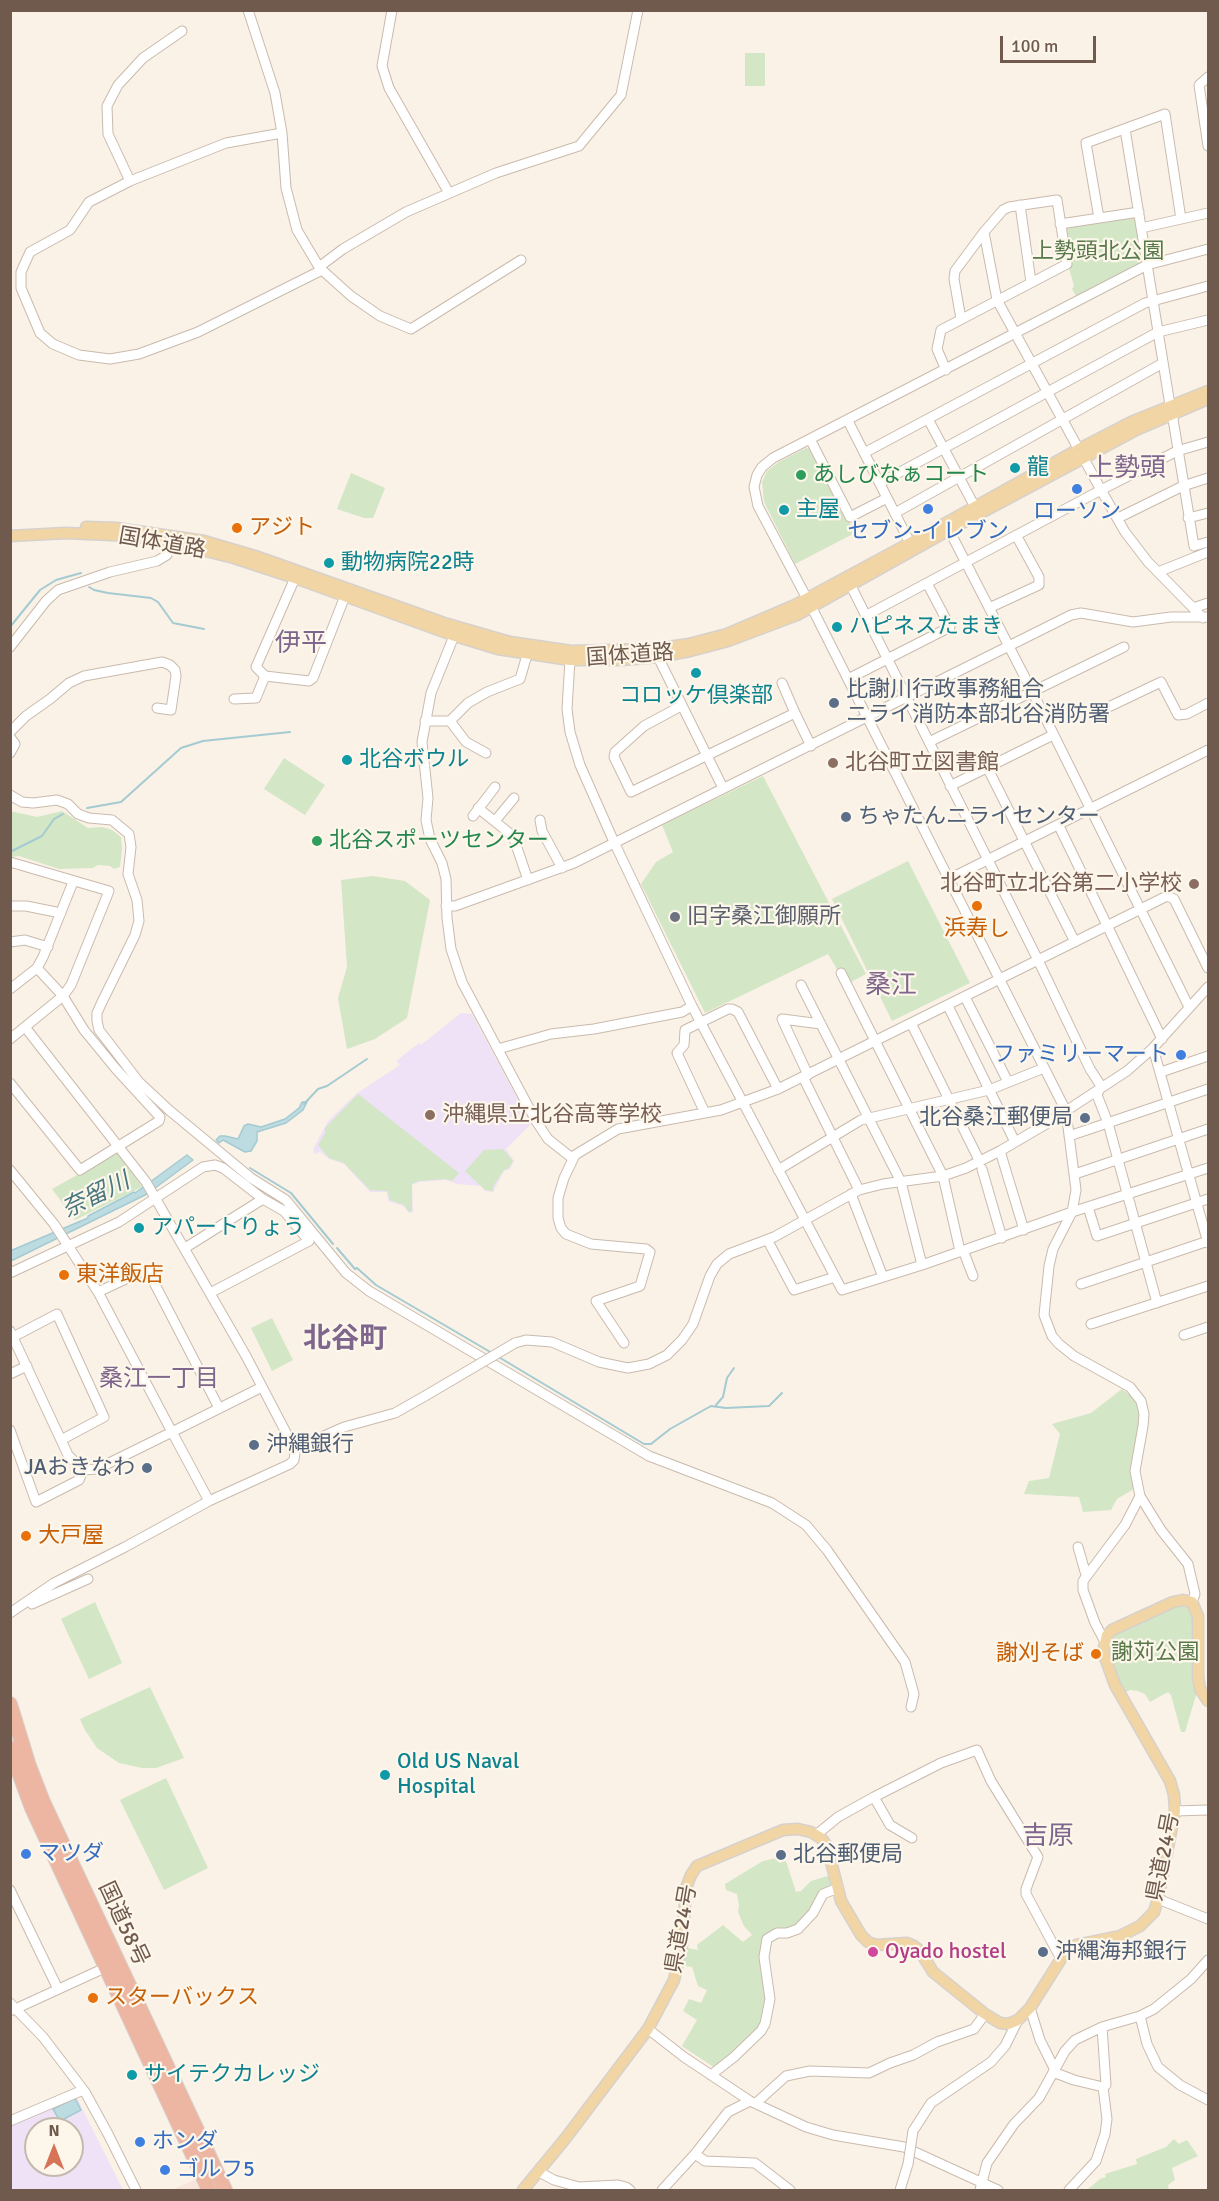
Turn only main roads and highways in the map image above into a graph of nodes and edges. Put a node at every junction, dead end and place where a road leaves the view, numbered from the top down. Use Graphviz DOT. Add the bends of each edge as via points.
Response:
graph roads {
  1 [pos="1209,391"];
  2 [pos="1209,399"];
  3 [pos="1171,409"];
  4 [pos="1081,453"];
  5 [pos="10,529"];
  6 [pos="10,536"];
  7 [pos="810,603"];
  8 [pos="456,632"];
  9 [pos="1209,1701"];
  10 [pos="10,1704"];
  11 [pos="10,1748"];
  12 [pos="112,1965"];
  13 [pos="209,2190"];
  14 [pos="225,2190"];
  15 [pos="523,2190"];
  1 -- 3 [label="main road, 国体道路"];
  2 -- 3 [label="main road, 国体道路"];
  3 -- 4 [label="main road, 国体道路" via="1131,422"];
  4 -- 7 [label="main road, 国体道路" via="975,507"];
  4 -- 7 [label="main road, 国体道路" via="851,586"];
  5 -- 8 [label="main road, 国体道路" via="116,528 204,541 255,556"];
  6 -- 8 [label="main road, 国体道路" via="66,533 182,544"];
  7 -- 8 [label="main road, 国体道路" via="727,634 655,650 582,652"];
  7 -- 8 [label="main road, 国体道路" via="759,631 728,641 658,657 622,660 527,655"];
  9 -- 15 [label="main road, 県道24号" via="1200,1689 1198,1616 1192,1602 1173,1602 1112,1630 1103,1652 1115,1686 1170,1780 1174,1795 1175,1810 1158,1899 1146,1923 1120,1936 1076,1945 1060,1957 1030,2008 1008,2024 985,2014 933,1972 914,1946 868,1942 841,1901 827,1846 816,1835 798,1829 783,1830 697,1866 687,1888 682,1945 674,1980 648,2029"];
  10 -- 12 [label="highway, 国道58号" via="43,1803"];
  11 -- 12 [label="highway, 国道58号" via="32,1808"];
  12 -- 13 [label="highway, 国道58号"];
  12 -- 14 [label="highway, 国道58号"];
}
